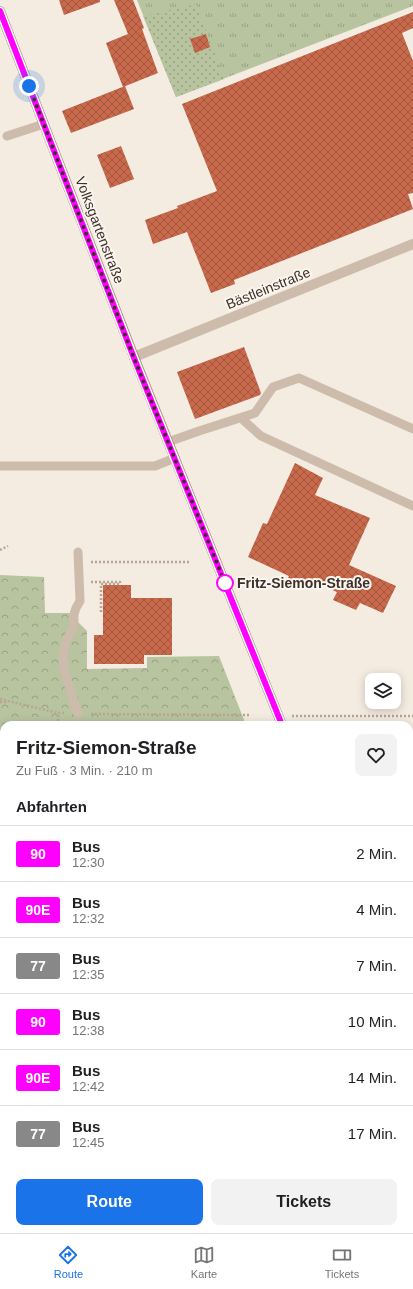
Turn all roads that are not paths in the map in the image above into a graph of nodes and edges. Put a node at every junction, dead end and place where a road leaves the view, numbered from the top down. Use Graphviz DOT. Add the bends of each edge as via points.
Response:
graph roads {
  1 [pos="0,11"];
  2 [pos="44,124"];
  3 [pos="7,136"];
  4 [pos="413,244"];
  5 [pos="134,358"];
  6 [pos="241,418"];
  7 [pos="413,429"];
  8 [pos="168,442"];
  9 [pos="174,458"];
  10 [pos="0,466"];
  11 [pos="413,506"];
  12 [pos="78,552"];
  13 [pos="78,714"];
  14 [pos="280,721"];
  1 -- 2 [label="main road, Volksgartenstraße"];
  2 -- 3 [label="lane"];
  2 -- 5 [label="main road, Volksgartenstraße"];
  4 -- 5 [label="street, Bästleinstraße"];
  5 -- 8 [label="main road, Volksgartenstraße"];
  6 -- 7 [label="lane" via="255,413 273,387 299,378"];
  6 -- 8 [label="lane"];
  6 -- 11 [label="lane" via="261,436"];
  8 -- 9 [label="main road, Volksgartenstraße"];
  9 -- 10 [label="lane" via="155,466"];
  9 -- 14 [label="main road, Volksgartenstraße"];
  12 -- 13 [label="lane" via="80,601 63,657"];
}
